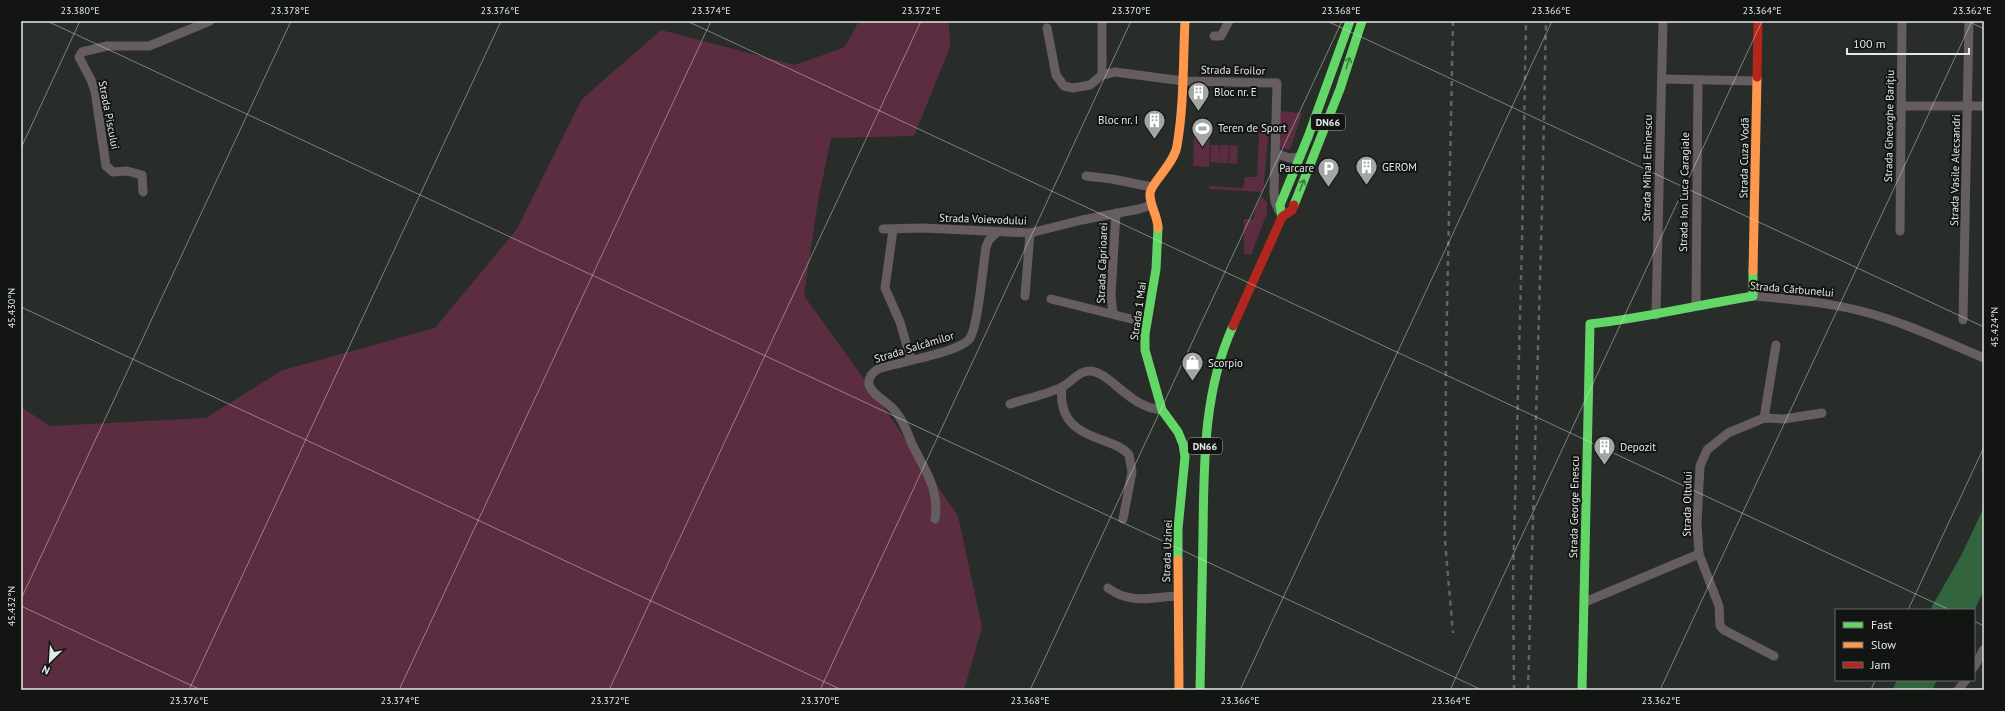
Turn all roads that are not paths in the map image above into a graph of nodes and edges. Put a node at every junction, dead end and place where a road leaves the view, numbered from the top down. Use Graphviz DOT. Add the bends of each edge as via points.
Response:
graph roads {
  1 [pos="210,21"];
  2 [pos="1185,21"];
  3 [pos="1229,21"];
  4 [pos="1350,21"];
  5 [pos="1362,21"];
  6 [pos="1663,21"];
  7 [pos="1758,21"];
  8 [pos="1902,21"];
  9 [pos="1969,21"];
  10 [pos="1102,22"];
  11 [pos="1047,28"];
  12 [pos="1214,36"];
  13 [pos="1102,75"];
  14 [pos="1662,79"];
  15 [pos="1698,80"];
  16 [pos="1182,81"];
  17 [pos="1757,81"];
  18 [pos="1901,106"];
  19 [pos="1968,106"];
  20 [pos="1984,106"];
  21 [pos="1275,153"];
  22 [pos="1300,157"];
  23 [pos="1086,176"];
  24 [pos="1152,187"];
  25 [pos="143,192"];
  26 [pos="1152,205"];
  27 [pos="1116,213"];
  28 [pos="1282,217"];
  29 [pos="1900,231"];
  30 [pos="996,233"];
  31 [pos="1030,233"];
  32 [pos="1025,296"];
  33 [pos="1753,296"];
  34 [pos="1051,299"];
  35 [pos="1696,305"];
  36 [pos="1113,313"];
  37 [pos="1656,315"];
  38 [pos="1963,320"];
  39 [pos="1147,323"];
  40 [pos="1590,324"];
  41 [pos="1776,345"];
  42 [pos="1984,358"];
  43 [pos="911,360"];
  44 [pos="1062,387"];
  45 [pos="1010,404"];
  46 [pos="1822,413"];
  47 [pos="1165,414"];
  48 [pos="1764,418"];
  49 [pos="935,519"];
  50 [pos="1123,519"];
  51 [pos="1699,554"];
  52 [pos="1108,588"];
  53 [pos="1177,596"];
  54 [pos="1585,602"];
  55 [pos="1984,649"];
  56 [pos="1774,656"];
  57 [pos="1975,664"];
  58 [pos="1965,681"];
  59 [pos="1178,690"];
  60 [pos="1200,690"];
  61 [pos="1582,690"];
  62 [pos="1958,690"];
  1 -- 25 [label="street, Strada Piscului" via="149,46 107,46 82,52 79,56 94,91 106,166 113,172 127,171 142,175"];
  2 -- 16 [label="street"];
  3 -- 12 [label="street" via="1221,36"];
  4 -- 22 [label="street, DN66"];
  28 -- 5 [label="street, DN66, one-way" via="1292,210 1312,162"];
  6 -- 14 [label="street, Strada Mihai Eminescu"];
  7 -- 17 [label="street, Strada Cuza Vodă"];
  8 -- 18 [label="street, Strada Gheorghe Barițiu"];
  9 -- 19 [label="street, Strada Vasile Alecsandri"];
  10 -- 13 [label="street"];
  11 -- 13 [label="street, Strada Eroilor" via="1056,75 1064,86 1073,88 1090,85"];
  13 -- 16 [label="street, Strada Eroilor" via="1115,72"];
  14 -- 15 [label="street"];
  14 -- 37 [label="street, Strada Mihai Eminescu"];
  15 -- 17 [label="street"];
  15 -- 35 [label="street, Strada Ion Luca Caragiale"];
  16 -- 21 [label="street, Strada Eroilor" via="1277,83"];
  16 -- 24 [label="street" via="1177,148 1170,165"];
  17 -- 33 [label="street, Strada Cuza Vodă"];
  18 -- 19 [label="street"];
  18 -- 29 [label="street, Strada Gheorghe Barițiu"];
  19 -- 20 [label="street"];
  19 -- 38 [label="street, Strada Vasile Alecsandri"];
  21 -- 22 [label="street" via="1289,158"];
  21 -- 28 [label="street, Strada Eroilor" via="1275,202"];
  22 -- 28 [label="street, DN66" via="1280,205"];
  23 -- 24 [label="street"];
  24 -- 26 [label="street, Strada 1 Mai"];
  26 -- 27 [label="street, Strada Voievodului"];
  26 -- 39 [label="street, Strada 1 Mai" via="1158,220 1159,239"];
  27 -- 31 [label="street, Strada Voievodului"];
  27 -- 36 [label="street, Strada Căprioarei" via="1111,295"];
  28 -- 60 [label="street, DN66" via="1229,335 1216,371 1210,401 1204,451"];
  30 -- 31 [label="street, Strada Voievodului"];
  30 -- 43 [label="street, Strada Salcâmilor" via="986,247 975,324 970,339 958,347"];
  30 -- 43 [label="street, Strada Voievodului" via="922,228 888,230 885,288 900,322"];
  31 -- 32 [label="street"];
  33 -- 35 [label="street, Strada Cărbunelui"];
  33 -- 42 [label="street, Strada Cărbunelui" via="1824,303 1863,311 1918,330"];
  34 -- 36 [label="street, Strada Căprioarei"];
  35 -- 37 [label="street, Strada Cărbunelui"];
  36 -- 39 [label="street, Strada Căprioarei"];
  37 -- 40 [label="street, Strada Cărbunelui"];
  39 -- 47 [label="street, Strada 1 Mai" via="1146,359"];
  40 -- 54 [label="street, Strada George Enescu"];
  41 -- 48 [label="street"];
  43 -- 49 [label="street, Strada Salcâmilor" via="878,370 872,374 870,385 872,391 903,421 934,489 937,507"];
  44 -- 45 [label="street"];
  44 -- 47 [label="street" via="1079,374 1093,371 1136,402"];
  44 -- 50 [label="street" via="1062,406 1074,427 1116,445 1129,455 1132,472"];
  46 -- 48 [label="street, Strada Oltului" via="1784,419"];
  47 -- 53 [label="street, Strada Uzinei" via="1184,444 1185,457 1178,529"];
  48 -- 51 [label="street, Strada Oltului" via="1728,433 1707,450 1700,466 1698,485"];
  51 -- 54 [label="street"];
  51 -- 56 [label="street, Strada Oltului" via="1720,606 1720,626"];
  52 -- 53 [label="street" via="1119,596 1129,598"];
  53 -- 59 [label="street, Strada Uzinei"];
  54 -- 61 [label="street, Strada George Enescu"];
  55 -- 57 [label="street"];
  58 -- 62 [label="street"];
}
